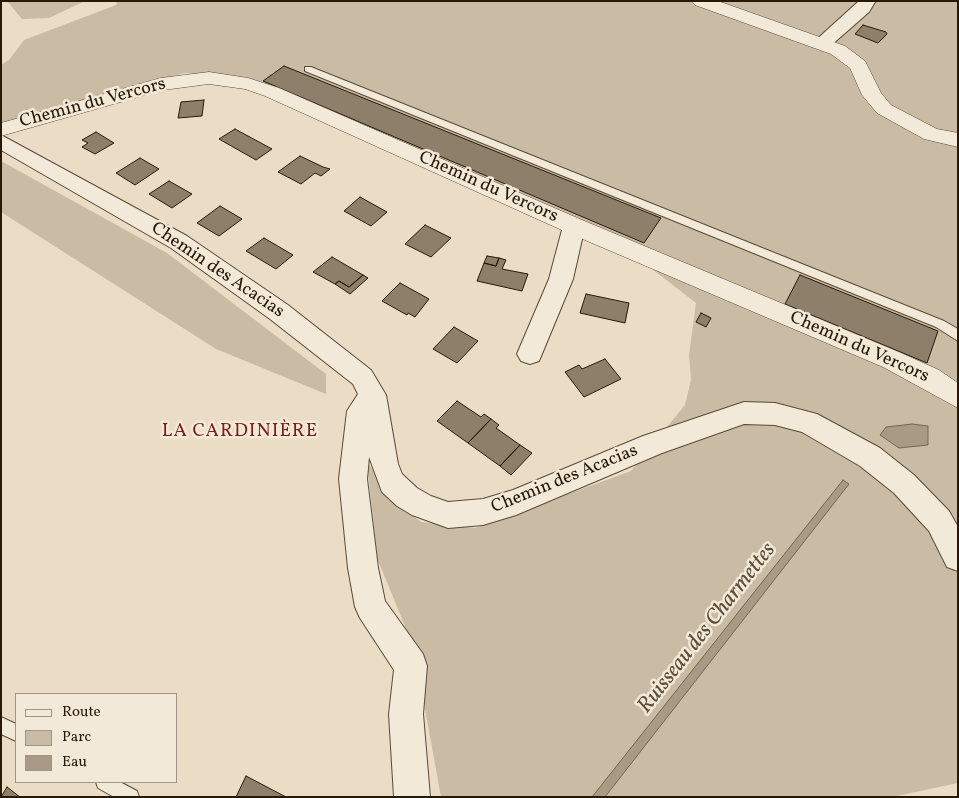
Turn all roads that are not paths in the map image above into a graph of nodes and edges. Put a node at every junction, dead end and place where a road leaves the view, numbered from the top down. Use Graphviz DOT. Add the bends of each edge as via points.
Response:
graph roads {
  1 [pos="701,1"];
  2 [pos="867,2"];
  3 [pos="822,44"];
  4 [pos="308,69"];
  5 [pos="1,130"];
  6 [pos="958,140"];
  7 [pos="1,141"];
  8 [pos="574,226"];
  9 [pos="958,336"];
  10 [pos="530,354"];
  11 [pos="373,395"];
  12 [pos="958,397"];
  13 [pos="958,557"];
  14 [pos="1,725"];
  15 [pos="15,732"];
  16 [pos="106,783"];
  17 [pos="130,797"];
  18 [pos="412,797"];
  1 -- 3 [label="street"];
  2 -- 3 [label="street"];
  3 -- 6 [label="street" via="838,50 858,65 872,95 884,109 923,131"];
  4 -- 9 [label="lane" via="940,324"];
  5 -- 8 [label="street, Chemin du Vercors" via="161,84 196,79 237,81 272,92"];
  7 -- 11 [label="street, Chemin des Acacias" via="179,242 362,377"];
  8 -- 10 [label="street" via="561,279"];
  8 -- 12 [label="street, Chemin du Vercors" via="892,360"];
  11 -- 13 [label="street, Chemin des Acacias" via="384,464 392,483 407,498 448,515 483,512 516,502 653,444 744,413 775,414 808,422 870,458 904,484 939,521"];
  11 -- 18 [label="street" via="360,411 353,479 371,607 411,666 406,714"];
  14 -- 15 [label="lane"];
  16 -- 17 [label="lane"];
}
